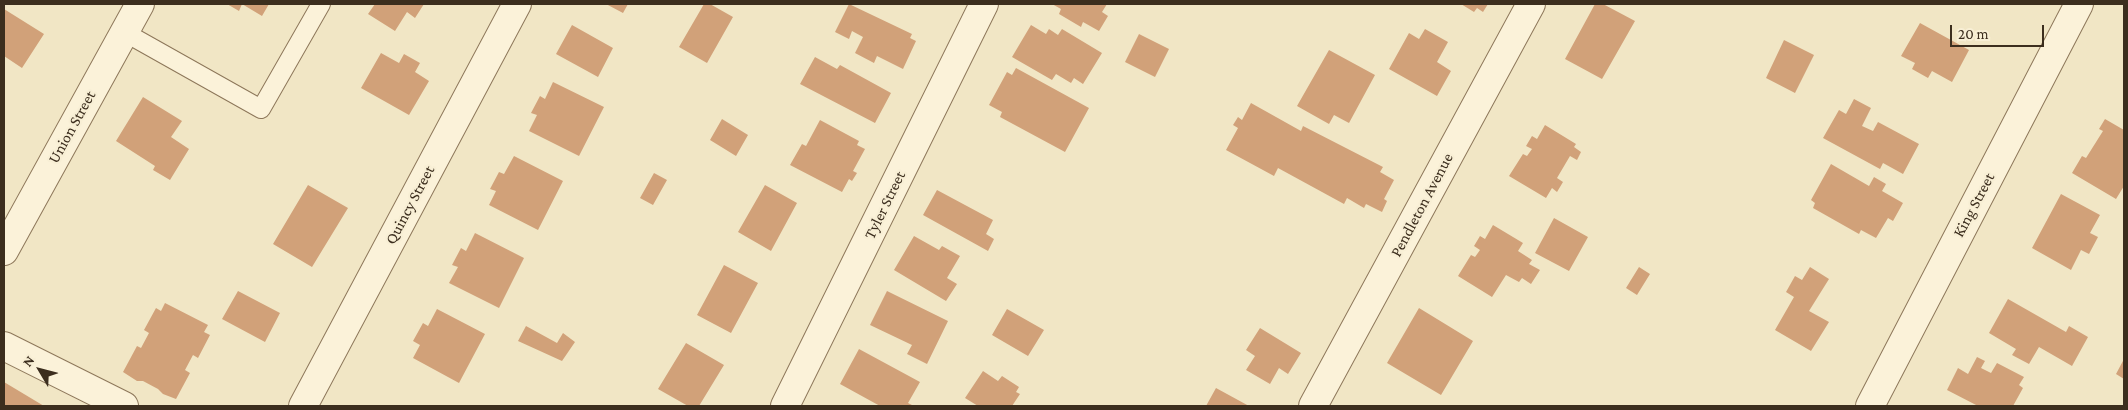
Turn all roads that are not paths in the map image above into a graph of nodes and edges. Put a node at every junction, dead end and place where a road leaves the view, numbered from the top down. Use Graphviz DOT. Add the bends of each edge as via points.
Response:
graph roads {
  1 [pos="140,4"];
  2 [pos="321,4"];
  3 [pos="517,4"];
  4 [pos="984,4"];
  5 [pos="1531,4"];
  6 [pos="2079,4"];
  7 [pos="124,32"];
  8 [pos="4,251"];
  9 [pos="4,346"];
  10 [pos="124,406"];
  11 [pos="303,406"];
  12 [pos="785,406"];
  13 [pos="1313,406"];
  14 [pos="1870,406"];
  1 -- 7 [label="street, Union Street"];
  2 -- 7 [label="lane" via="261,109"];
  3 -- 11 [label="street, Quincy Street"];
  4 -- 12 [label="street, Tyler Street"];
  5 -- 13 [label="street, Pendleton Avenue"];
  6 -- 14 [label="street, King Street"];
  7 -- 8 [label="street, Union Street"];
  9 -- 10 [label="street"];
}
